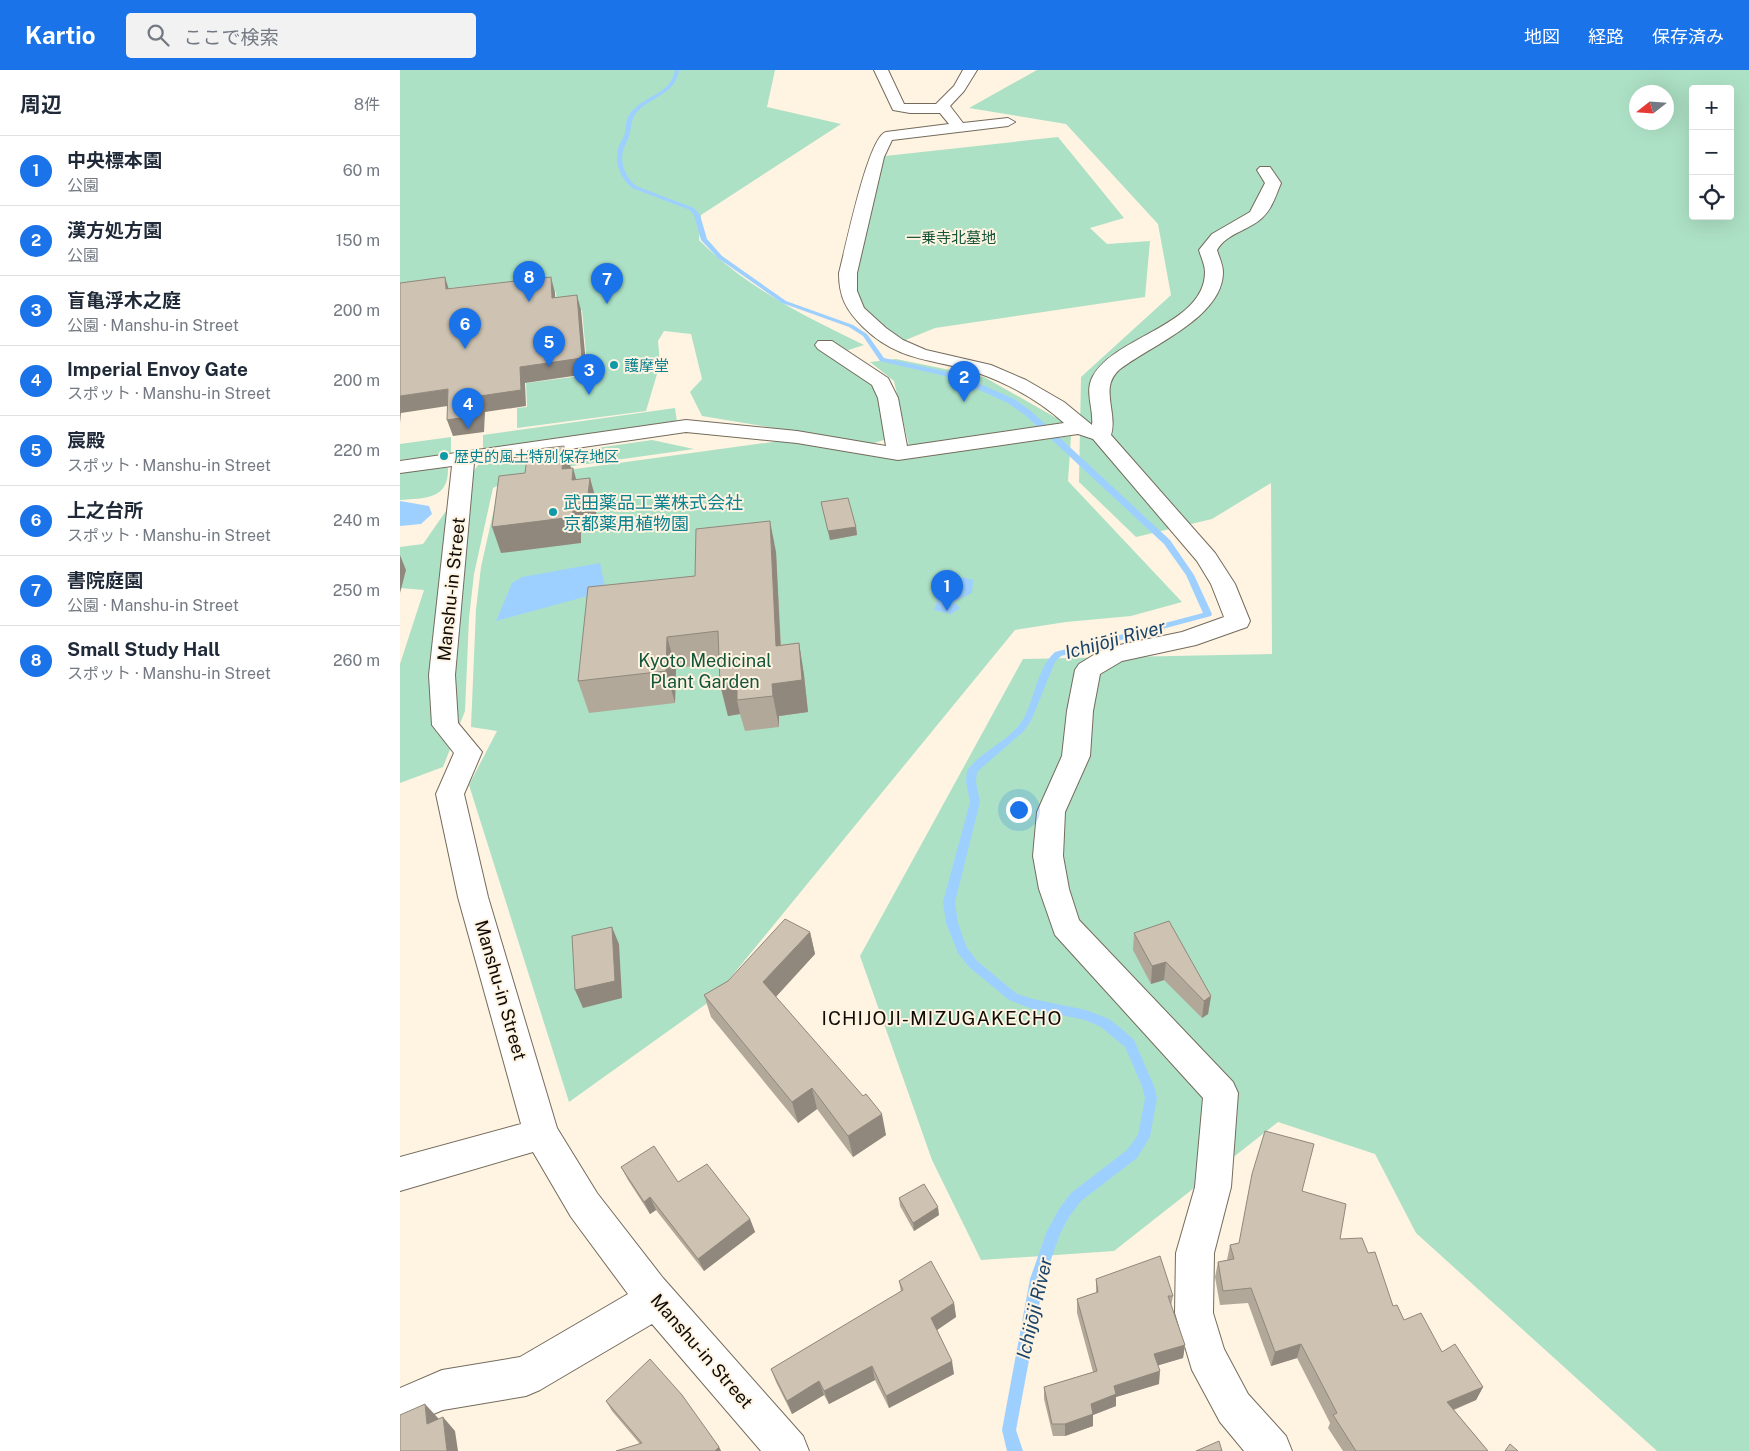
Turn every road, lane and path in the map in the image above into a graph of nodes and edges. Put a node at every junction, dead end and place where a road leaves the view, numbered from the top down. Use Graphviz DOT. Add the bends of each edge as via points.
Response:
graph roads {
  1 [pos="881,70"];
  2 [pos="970,70"];
  3 [pos="940,108"];
  4 [pos="1008,122"];
  5 [pos="959,128"];
  6 [pos="1265,170"];
  7 [pos="920,354"];
  8 [pos="1090,431"];
  9 [pos="898,454"];
  10 [pos="464,458"];
  11 [pos="400,467"];
  12 [pos="541,1134"];
  13 [pos="400,1174"];
  14 [pos="657,1299"];
  15 [pos="400,1408"];
  16 [pos="788,1451"];
  17 [pos="1271,1451"];
  1 -- 3 [label="street" via="898,107"];
  2 -- 3 [label="street" via="959,88"];
  3 -- 5 [label="street" via="945,109"];
  4 -- 5 [label="street"];
  5 -- 7 [label="street" via="886,136 876,158 848,273 848,291 856,310 896,344"];
  6 -- 8 [label="street" via="1273,183 1260,210 1218,237 1208,250 1214,273 1203,303 1103,374 1098,385 1105,425"];
  7 -- 8 [label="street" via="984,369 1019,384 1057,406"];
  7 -- 9 [label="street" via="860,352 888,398"];
  8 -- 9 [label="street"];
  8 -- 17 [label="street" via="1208,558 1238,621 1186,639 1114,654 1088,670 1076,756 1052,812 1048,856 1066,926 1221,1093 1213,1186 1195,1253 1194,1313 1206,1356 1234,1408"];
  9 -- 10 [label="street" via="797,437 686,426"];
  10 -- 11 [label="street"];
  10 -- 12 [label="street, Manshu-in Street" via="442,675 445,725 468,752 450,794 473,897"];
  12 -- 13 [label="street"];
  12 -- 14 [label="street, Manshu-in Street" via="584,1205"];
  14 -- 15 [label="street" via="526,1376 442,1390"];
  14 -- 16 [label="street, Manshu-in Street"];
}
